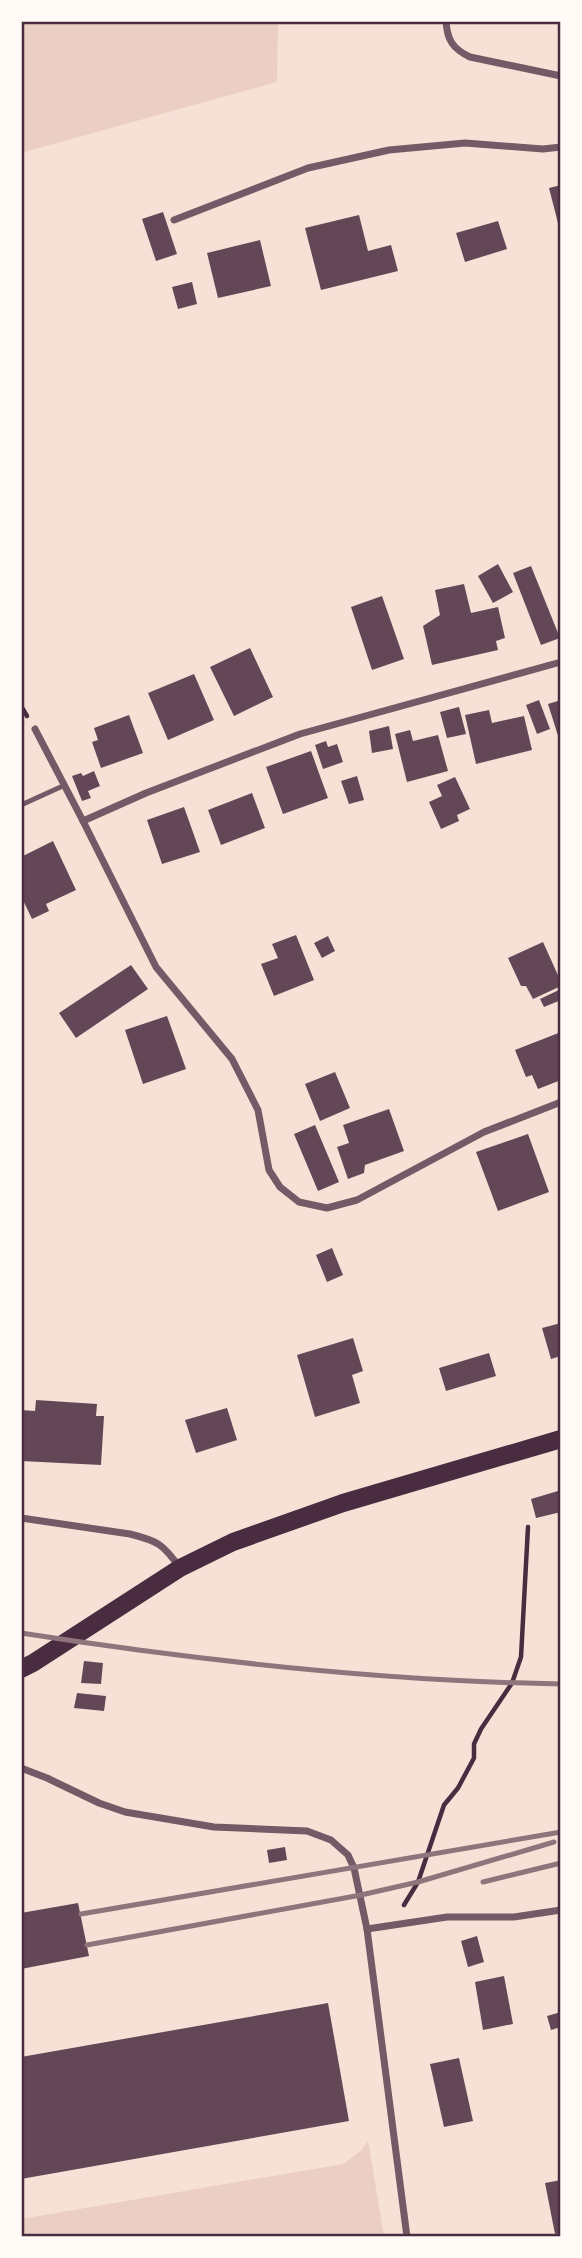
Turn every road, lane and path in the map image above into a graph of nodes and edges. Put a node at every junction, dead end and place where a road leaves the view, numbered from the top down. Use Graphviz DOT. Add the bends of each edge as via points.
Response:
graph roads {
  1 [pos="446,21"];
  2 [pos="561,76"];
  3 [pos="561,147"];
  4 [pos="174,220"];
  5 [pos="561,662"];
  6 [pos="36,729"];
  7 [pos="65,785"];
  8 [pos="21,805"];
  9 [pos="83,821"];
  10 [pos="561,1102"];
  11 [pos="561,1439"];
  12 [pos="21,1518"];
  13 [pos="528,1527"];
  14 [pos="180,1568"];
  15 [pos="21,1669"];
  16 [pos="21,1768"];
  17 [pos="561,1910"];
  18 [pos="401,1923"];
  19 [pos="367,1929"];
  20 [pos="407,2237"];
  1 -- 2 [label="street" via="457,50 470,57"];
  3 -- 4 [label="street" via="465,144 389,150 307,168"];
  5 -- 9 [label="street" via="300,734"];
  6 -- 7 [label="street"];
  7 -- 8 [label="lane"];
  7 -- 9 [label="street"];
  9 -- 10 [label="street" via="156,967 232,1059 258,1110 269,1170 280,1187 299,1202 327,1208 357,1200 484,1132"];
  11 -- 14 [label="main road" via="293,1519"];
  12 -- 14 [label="street" via="145,1538 166,1548"];
  13 -- 18 [label="path" via="521,1657 512,1683 474,1744 474,1758 444,1805 418,1882 404,1904"];
  14 -- 15 [label="main road"];
  16 -- 19 [label="street" via="125,1812 214,1827 320,1834 348,1855"];
  17 -- 18 [label="street"];
  18 -- 19 [label="street"];
  19 -- 20 [label="street"];
}
